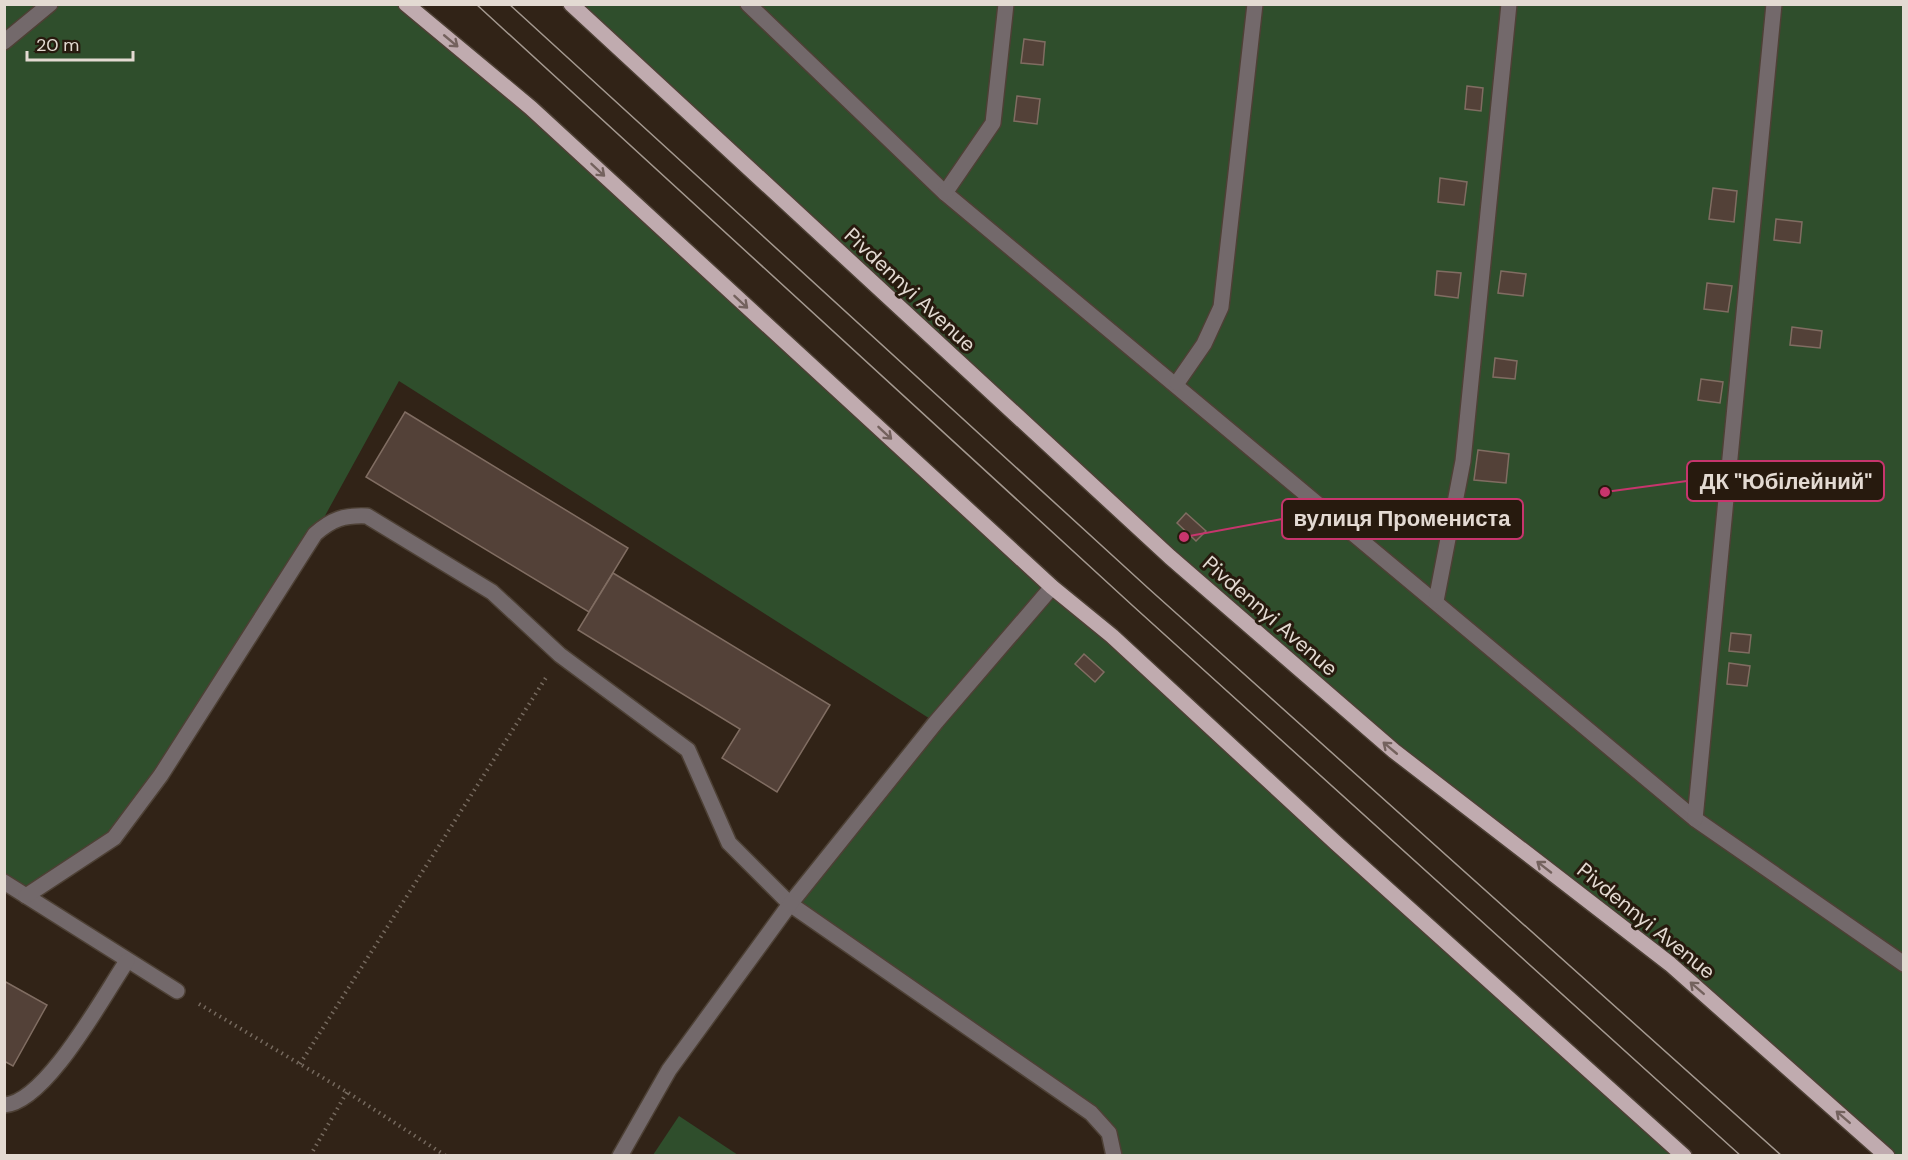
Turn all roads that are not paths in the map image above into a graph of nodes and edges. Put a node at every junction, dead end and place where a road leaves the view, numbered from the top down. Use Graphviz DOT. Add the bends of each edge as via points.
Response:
graph roads {
  1 [pos="50,4"];
  2 [pos="406,4"];
  3 [pos="571,4"];
  4 [pos="748,4"];
  5 [pos="1006,4"];
  6 [pos="1254,4"];
  7 [pos="1509,4"];
  8 [pos="1774,4"];
  9 [pos="4,42"];
  10 [pos="945,193"];
  11 [pos="1176,383"];
  12 [pos="1052,587"];
  13 [pos="1436,601"];
  14 [pos="1695,819"];
  15 [pos="4,882"];
  16 [pos="26,896"];
  17 [pos="790,904"];
  18 [pos="127,961"];
  19 [pos="1904,964"];
  20 [pos="177,991"];
  21 [pos="4,1105"];
  22 [pos="620,1155"];
  23 [pos="1114,1155"];
  24 [pos="1684,1155"];
  25 [pos="1887,1155"];
  1 -- 9 [label="street"];
  2 -- 12 [label="main road, one-way" via="531,108"];
  25 -- 3 [label="main road, Pivdennyi Avenue, one-way" via="1670,964 1394,751 1170,557"];
  4 -- 10 [label="street"];
  5 -- 10 [label="street" via="993,123"];
  6 -- 11 [label="street" via="1221,306 1204,344"];
  7 -- 13 [label="street" via="1463,460"];
  8 -- 14 [label="street"];
  10 -- 11 [label="street"];
  11 -- 13 [label="street"];
  12 -- 17 [label="street" via="936,722"];
  12 -- 24 [label="main road" via="1112,636"];
  13 -- 14 [label="street"];
  14 -- 19 [label="street"];
  15 -- 16 [label="street"];
  16 -- 17 [label="street" via="114,838 161,775 315,534 328,522 347,515 367,516 492,592 560,655 688,750 729,843"];
  16 -- 18 [label="street"];
  17 -- 22 [label="street" via="669,1070"];
  17 -- 23 [label="street" via="1091,1113 1109,1133"];
  18 -- 20 [label="street"];
  18 -- 21 [label="street" via="58,1066 32,1094"];
}
